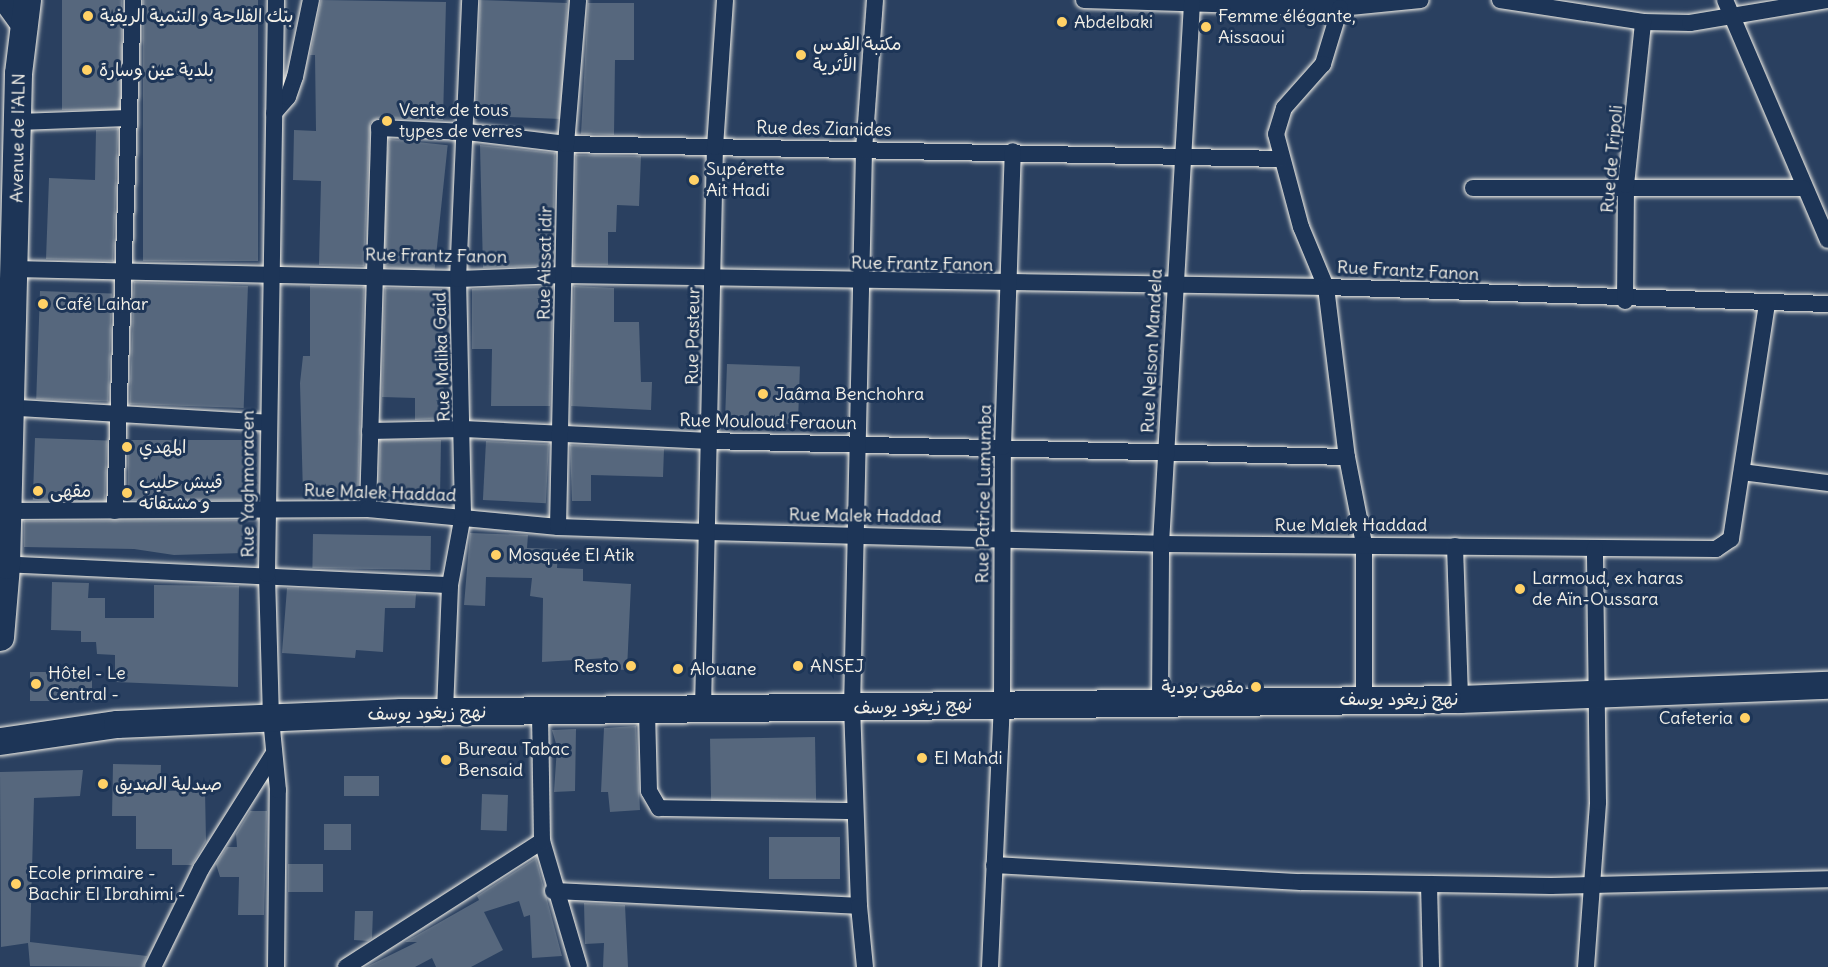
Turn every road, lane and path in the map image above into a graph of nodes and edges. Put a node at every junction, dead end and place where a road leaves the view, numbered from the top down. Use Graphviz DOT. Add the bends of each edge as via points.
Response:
graph roads {
  1 [pos="5,0"];
  2 [pos="27,0"];
  3 [pos="133,0"];
  4 [pos="276,0"];
  5 [pos="311,0"];
  6 [pos="470,0"];
  7 [pos="578,0"];
  8 [pos="725,0"];
  9 [pos="875,0"];
  10 [pos="1084,0"];
  11 [pos="1160,0"];
  12 [pos="1421,0"];
  13 [pos="1500,0"];
  14 [pos="1725,0"];
  15 [pos="1828,0"];
  16 [pos="1192,3"];
  17 [pos="1581,6"];
  18 [pos="1340,8"];
  19 [pos="1732,20"];
  20 [pos="1643,22"];
  21 [pos="25,28"];
  22 [pos="9,73"];
  23 [pos="274,113"];
  24 [pos="127,118"];
  25 [pos="19,122"];
  26 [pos="467,132"];
  27 [pos="566,144"];
  28 [pos="715,147"];
  29 [pos="864,150"];
  30 [pos="1013,151"];
  31 [pos="1181,156"];
  32 [pos="1280,159"];
  33 [pos="1626,185"];
  34 [pos="1473,188"];
  35 [pos="1803,188"];
  36 [pos="1828,240"];
  37 [pos="7,241"];
  38 [pos="14,269"];
  39 [pos="122,269"];
  40 [pos="273,273"];
  41 [pos="375,275"];
  42 [pos="564,275"];
  43 [pos="459,279"];
  44 [pos="713,279"];
  45 [pos="861,283"];
  46 [pos="1007,285"];
  47 [pos="1326,287"];
  48 [pos="1175,288"];
  49 [pos="1625,301"];
  50 [pos="1767,303"];
  51 [pos="1828,304"];
  52 [pos="4,407"];
  53 [pos="119,416"];
  54 [pos="268,423"];
  55 [pos="464,429"];
  56 [pos="370,430"];
  57 [pos="560,435"];
  58 [pos="710,441"];
  59 [pos="857,444"];
  60 [pos="1003,447"];
  61 [pos="1166,450"];
  62 [pos="1347,457"];
  63 [pos="1742,472"];
  64 [pos="1828,483"];
  65 [pos="368,509"];
  66 [pos="267,511"];
  67 [pos="5,512"];
  68 [pos="115,512"];
  69 [pos="463,515"];
  70 [pos="558,527"];
  71 [pos="708,532"];
  72 [pos="855,535"];
  73 [pos="1002,538"];
  74 [pos="1161,544"];
  75 [pos="1364,544"];
  76 [pos="1455,546"];
  77 [pos="1595,548"];
  78 [pos="3,565"];
  79 [pos="267,574"];
  80 [pos="450,585"];
  81 [pos="0,637"];
  82 [pos="1828,685"];
  83 [pos="1595,695"];
  84 [pos="1364,698"];
  85 [pos="1460,699"];
  86 [pos="1160,701"];
  87 [pos="1002,703"];
  88 [pos="703,709"];
  89 [pos="852,709"];
  90 [pos="647,710"];
  91 [pos="445,711"];
  92 [pos="540,711"];
  93 [pos="271,719"];
  94 [pos="0,741"];
  95 [pos="274,753"];
  96 [pos="853,811"];
  97 [pos="542,841"];
  98 [pos="994,865"];
  99 [pos="1828,879"];
  100 [pos="1429,884"];
  101 [pos="1593,885"];
  102 [pos="553,891"];
  103 [pos="859,906"];
  104 [pos="153,967"];
  105 [pos="276,967"];
  106 [pos="346,967"];
  107 [pos="579,967"];
  108 [pos="865,967"];
  109 [pos="990,967"];
  110 [pos="1431,967"];
  111 [pos="1586,967"];
  1 -- 21 [label="main road"];
  2 -- 21 [label="main road, Avenue de l'ALN"];
  3 -- 24 [label="street"];
  4 -- 23 [label="street, Rue Yaghmoracen"];
  5 -- 23 [label="street" via="291,87"];
  6 -- 26 [label="street, Rue Malika Gaid"];
  7 -- 27 [label="street, Rue Aissat idir"];
  8 -- 28 [label="street, Rue Pasteur"];
  9 -- 29 [label="street"];
  10 -- 11 [label="street"];
  11 -- 16 [label="street"];
  12 -- 18 [label="street"];
  13 -- 17 [label="street"];
  14 -- 19 [label="street"];
  15 -- 19 [label="street"];
  16 -- 18 [label="street"];
  16 -- 31 [label="street, Rue Nelson Mandela"];
  17 -- 20 [label="street"];
  18 -- 32 [label="street" via="1323,64 1284,108 1276,134"];
  19 -- 20 [label="street"];
  19 -- 35 [label="street"];
  20 -- 33 [label="street, Rue de Tripoli"];
  21 -- 22 [label="main road, Avenue de l'ALN"];
  22 -- 25 [label="main road, Avenue de l'ALN"];
  23 -- 40 [label="street, Rue Yaghmoracen"];
  24 -- 25 [label="street"];
  24 -- 39 [label="street"];
  25 -- 37 [label="main road, Avenue de l'ALN"];
  26 -- 27 [label="street, Rue des Zianides"];
  26 -- 41 [label="street, Rue des Zianides" via="379,128"];
  26 -- 43 [label="street, Rue Malika Gaid"];
  27 -- 28 [label="street, Rue des Zianides"];
  27 -- 42 [label="street, Rue Aissat idir"];
  28 -- 29 [label="street, Rue des Zianides"];
  28 -- 44 [label="street, Rue Pasteur"];
  29 -- 30 [label="street, Rue des Zianides"];
  29 -- 45 [label="street"];
  30 -- 31 [label="street, Rue des Zianides"];
  30 -- 46 [label="street, Rue Patrice Lumumba"];
  31 -- 32 [label="street, Rue des Zianides"];
  31 -- 48 [label="street, Rue Nelson Mandela"];
  32 -- 47 [label="street"];
  33 -- 34 [label="street"];
  33 -- 35 [label="street"];
  33 -- 49 [label="street, Rue de Tripoli"];
  35 -- 36 [label="street"];
  37 -- 38 [label="main road, Avenue de l'ALN"];
  38 -- 39 [label="street, Rue Frantz Fanon"];
  38 -- 52 [label="main road, Avenue de l'ALN"];
  39 -- 40 [label="street, Rue Frantz Fanon"];
  39 -- 53 [label="street"];
  40 -- 41 [label="street, Rue Frantz Fanon"];
  40 -- 54 [label="street, Rue Yaghmoracen"];
  41 -- 43 [label="street, Rue Frantz Fanon"];
  41 -- 56 [label="street"];
  42 -- 43 [label="street, Rue Frantz Fanon"];
  42 -- 44 [label="street, Rue Frantz Fanon"];
  42 -- 57 [label="street, Rue Aissat idir"];
  43 -- 55 [label="street, Rue Malika Gaid"];
  44 -- 45 [label="street, Rue Frantz Fanon"];
  44 -- 58 [label="street, Rue Pasteur"];
  45 -- 46 [label="street, Rue Frantz Fanon"];
  45 -- 59 [label="street"];
  46 -- 48 [label="street, Rue Frantz Fanon"];
  46 -- 60 [label="street, Rue Patrice Lumumba"];
  47 -- 48 [label="street, Rue Frantz Fanon"];
  47 -- 49 [label="street, Rue Frantz Fanon"];
  47 -- 62 [label="street"];
  48 -- 61 [label="street, Rue Nelson Mandela"];
  49 -- 50 [label="street, Rue Frantz Fanon"];
  50 -- 51 [label="street, Rue Frantz Fanon"];
  50 -- 63 [label="street"];
  52 -- 53 [label="street"];
  52 -- 67 [label="main road, Avenue de l'ALN"];
  53 -- 54 [label="street"];
  53 -- 68 [label="street"];
  54 -- 66 [label="street, Rue Yaghmoracen"];
  55 -- 56 [label="street, Rue Mouloud Feraoun"];
  55 -- 57 [label="street, Rue Mouloud Feraoun"];
  55 -- 69 [label="street, Rue Malika Gaid"];
  56 -- 65 [label="street"];
  57 -- 58 [label="street, Rue Mouloud Feraoun"];
  57 -- 70 [label="street, Rue Aissat idir"];
  58 -- 59 [label="street, Rue Mouloud Feraoun"];
  58 -- 71 [label="street, Rue Pasteur"];
  59 -- 60 [label="street, Rue Mouloud Feraoun"];
  59 -- 72 [label="street"];
  60 -- 61 [label="street, Rue Mouloud Feraoun"];
  60 -- 73 [label="street, Rue Patrice Lumumba"];
  61 -- 62 [label="street, Rue Mouloud Feraoun"];
  61 -- 74 [label="street, Rue Nelson Mandela"];
  62 -- 75 [label="street"];
  63 -- 64 [label="street"];
  63 -- 77 [label="street, Rue Malek Haddad" via="1726,547"];
  65 -- 66 [label="street, Rue Malek Haddad"];
  65 -- 69 [label="street, Rue Malek Haddad"];
  66 -- 68 [label="street, Rue Malek Haddad"];
  66 -- 79 [label="street, Rue Yaghmoracen"];
  67 -- 68 [label="street, Rue Malek Haddad"];
  67 -- 78 [label="main road, Avenue de l'ALN"];
  69 -- 70 [label="street, Rue Malek Haddad"];
  69 -- 80 [label="street, Rue Malika Gaid"];
  70 -- 71 [label="street, Rue Malek Haddad"];
  71 -- 72 [label="street, Rue Malek Haddad"];
  71 -- 88 [label="street, Rue Pasteur"];
  72 -- 73 [label="street, Rue Malek Haddad"];
  72 -- 89 [label="street"];
  73 -- 74 [label="street, Rue Malek Haddad"];
  73 -- 87 [label="street, Rue Patrice Lumumba"];
  74 -- 75 [label="street, Rue Malek Haddad"];
  74 -- 86 [label="street, Rue Nelson Mandela"];
  75 -- 76 [label="street, Rue Malek Haddad"];
  75 -- 84 [label="street"];
  76 -- 77 [label="street, Rue Malek Haddad"];
  76 -- 85 [label="street"];
  77 -- 83 [label="street"];
  78 -- 79 [label="street"];
  78 -- 81 [label="main road, Avenue de l'ALN"];
  79 -- 80 [label="street"];
  79 -- 93 [label="street, Rue Yaghmoracen"];
  80 -- 91 [label="street, Rue Malika Gaid"];
  82 -- 83 [label="main road, نهج زيغود يوسف"];
  83 -- 85 [label="main road, نهج زيغود يوسف"];
  83 -- 101 [label="street" via="1598,802"];
  84 -- 85 [label="main road, نهج زيغود يوسف"];
  84 -- 86 [label="main road, نهج زيغود يوسف"];
  86 -- 87 [label="main road, نهج زيغود يوسف"];
  87 -- 89 [label="main road, نهج زيغود يوسف"];
  87 -- 98 [label="street, Rue Patrice Lumumba"];
  88 -- 89 [label="main road, نهج زيغود يوسف"];
  88 -- 90 [label="main road, نهج زيغود يوسف"];
  89 -- 96 [label="street"];
  90 -- 92 [label="main road, نهج زيغود يوسف"];
  90 -- 96 [label="street" via="649,791 659,808"];
  91 -- 92 [label="main road, نهج زيغود يوسف"];
  91 -- 93 [label="main road, نهج زيغود يوسف"];
  92 -- 97 [label="street"];
  93 -- 94 [label="main road, نهج زيغود يوسف" via="117,724"];
  93 -- 95 [label="street, Rue Yaghmoracen"];
  95 -- 104 [label="street" via="201,869"];
  95 -- 105 [label="street, Rue Yaghmoracen" via="278,801"];
  96 -- 103 [label="street"];
  97 -- 102 [label="street"];
  97 -- 106 [label="street"];
  98 -- 100 [label="street"];
  98 -- 109 [label="street, Rue Patrice Lumumba"];
  99 -- 101 [label="street"];
  100 -- 101 [label="street"];
  100 -- 110 [label="street"];
  101 -- 111 [label="street"];
  102 -- 103 [label="street"];
  102 -- 107 [label="street"];
  103 -- 108 [label="street"];
}
